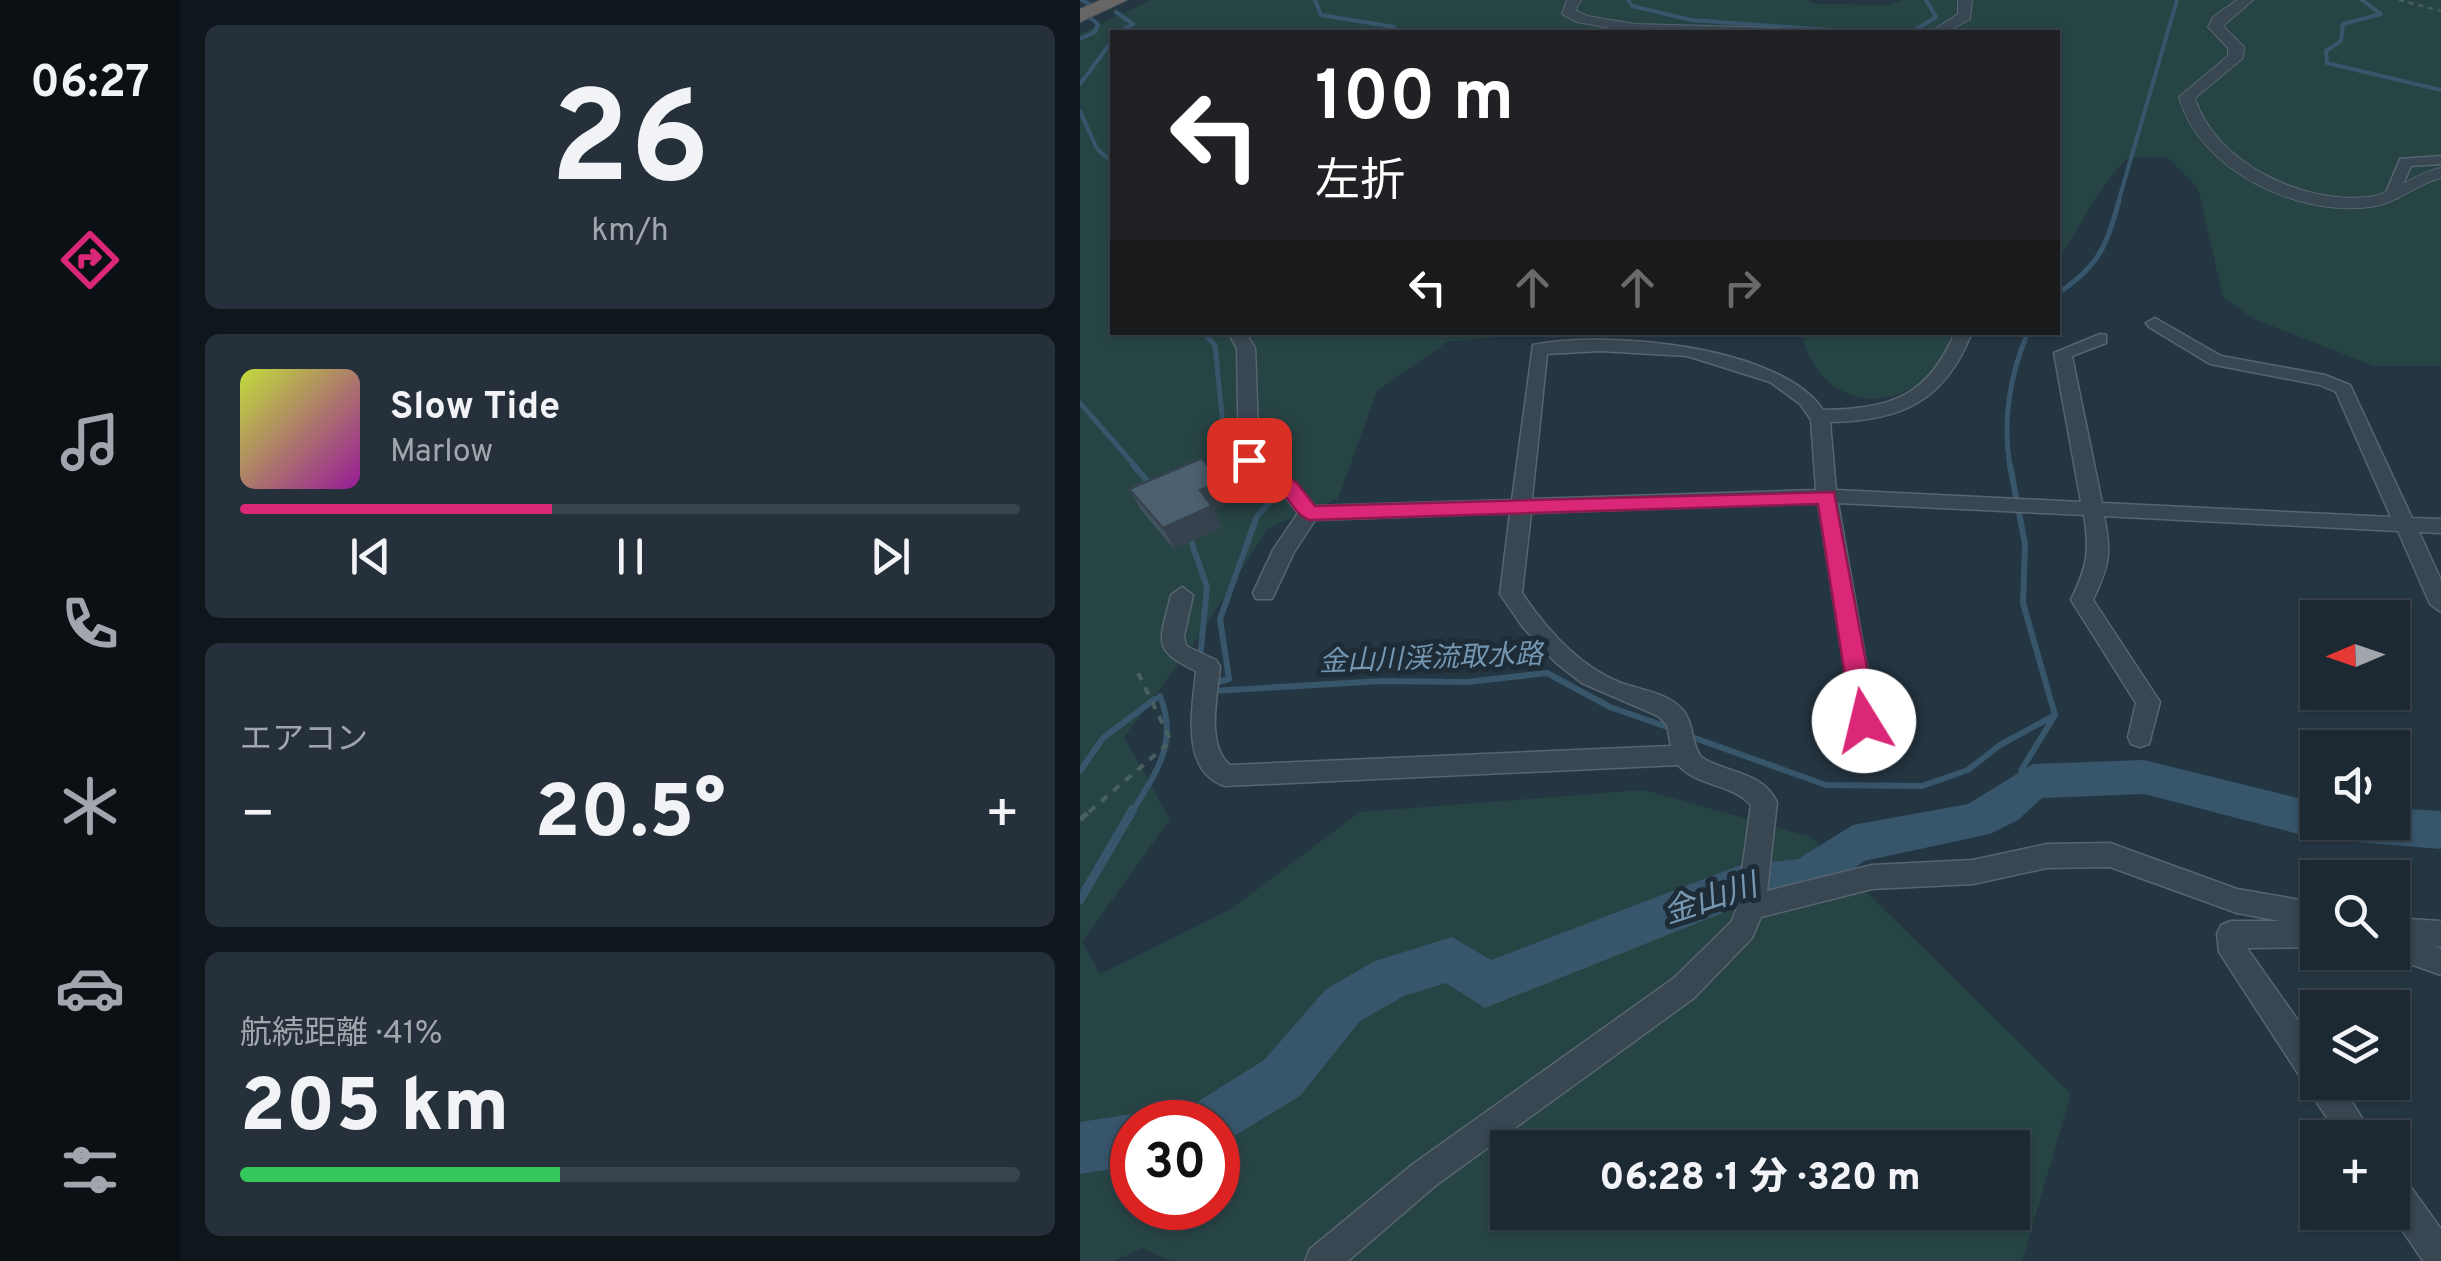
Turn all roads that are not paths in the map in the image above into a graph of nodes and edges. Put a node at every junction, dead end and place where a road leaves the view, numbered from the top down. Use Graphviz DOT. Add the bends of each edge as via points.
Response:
graph roads {
  1 [pos="1117,0"];
  2 [pos="1574,0"];
  3 [pos="1965,0"];
  4 [pos="2246,0"];
  5 [pos="1080,16"];
  6 [pos="1660,30"];
  7 [pos="1940,30"];
  8 [pos="2441,160"];
  9 [pos="2441,174"];
  10 [pos="2392,195"];
  11 [pos="2155,323"];
  12 [pos="1238,335"];
  13 [pos="1963,335"];
  14 [pos="2100,339"];
  15 [pos="1817,416"];
  16 [pos="1827,496"];
  17 [pos="1518,505"];
  18 [pos="2093,509"];
  19 [pos="1309,513"];
  20 [pos="2405,524"];
  21 [pos="2441,526"];
  22 [pos="1264,593"];
  23 [pos="1182,595"];
  24 [pos="2441,604"];
  25 [pos="2140,737"];
  26 [pos="1684,755"];
  27 [pos="1870,759"];
  28 [pos="1751,907"];
  29 [pos="2300,913"];
  30 [pos="2410,933"];
  31 [pos="2300,934"];
  32 [pos="2441,934"];
  33 [pos="2410,942"];
  34 [pos="2441,962"];
  35 [pos="2300,1051"];
  36 [pos="2410,1213"];
  37 [pos="2441,1258"];
  38 [pos="1322,1261"];
  1 -- 5 [label="highway"];
  2 -- 6 [label="street" via="1567,12 1583,20"];
  3 -- 7 [label="street" via="1964,16"];
  4 -- 10 [label="street" via="2215,27 2236,47 2235,58 2187,97 2201,130 2240,166 2290,192 2354,203"];
  8 -- 10 [label="street" via="2405,162"];
  9 -- 10 [label="street" via="2420,176"];
  11 -- 20 [label="street" via="2216,360 2337,384"];
  12 -- 19 [label="street" via="1246,348 1249,460 1290,488"];
  13 -- 15 [label="street" via="1947,370 1891,411"];
  14 -- 18 [label="street" via="2063,353"];
  15 -- 16 [label="street"];
  15 -- 17 [label="street" via="1776,378 1716,358 1666,348 1538,348"];
  16 -- 17 [label="street"];
  16 -- 18 [label="street"];
  16 -- 27 [label="street"];
  17 -- 19 [label="street"];
  17 -- 26 [label="street" via="1511,594 1527,621 1605,686 1674,716"];
  18 -- 20 [label="street"];
  18 -- 25 [label="street" via="2100,548 2082,600 2148,702"];
  19 -- 22 [label="street"];
  20 -- 21 [label="street"];
  20 -- 24 [label="street"];
  23 -- 26 [label="street" via="1175,651 1208,666 1205,743 1210,762 1225,776"];
  26 -- 28 [label="street" via="1694,766 1756,789 1764,802"];
  28 -- 29 [label="street" via="1872,877 2110,855 2237,901"];
  28 -- 38 [label="street" via="1742,929 1684,988 1424,1176"];
  30 -- 32 [label="street"];
  31 -- 35 [label="street" via="2231,934 2233,952"];
  33 -- 34 [label="street"];
  36 -- 37 [label="street"];
}
